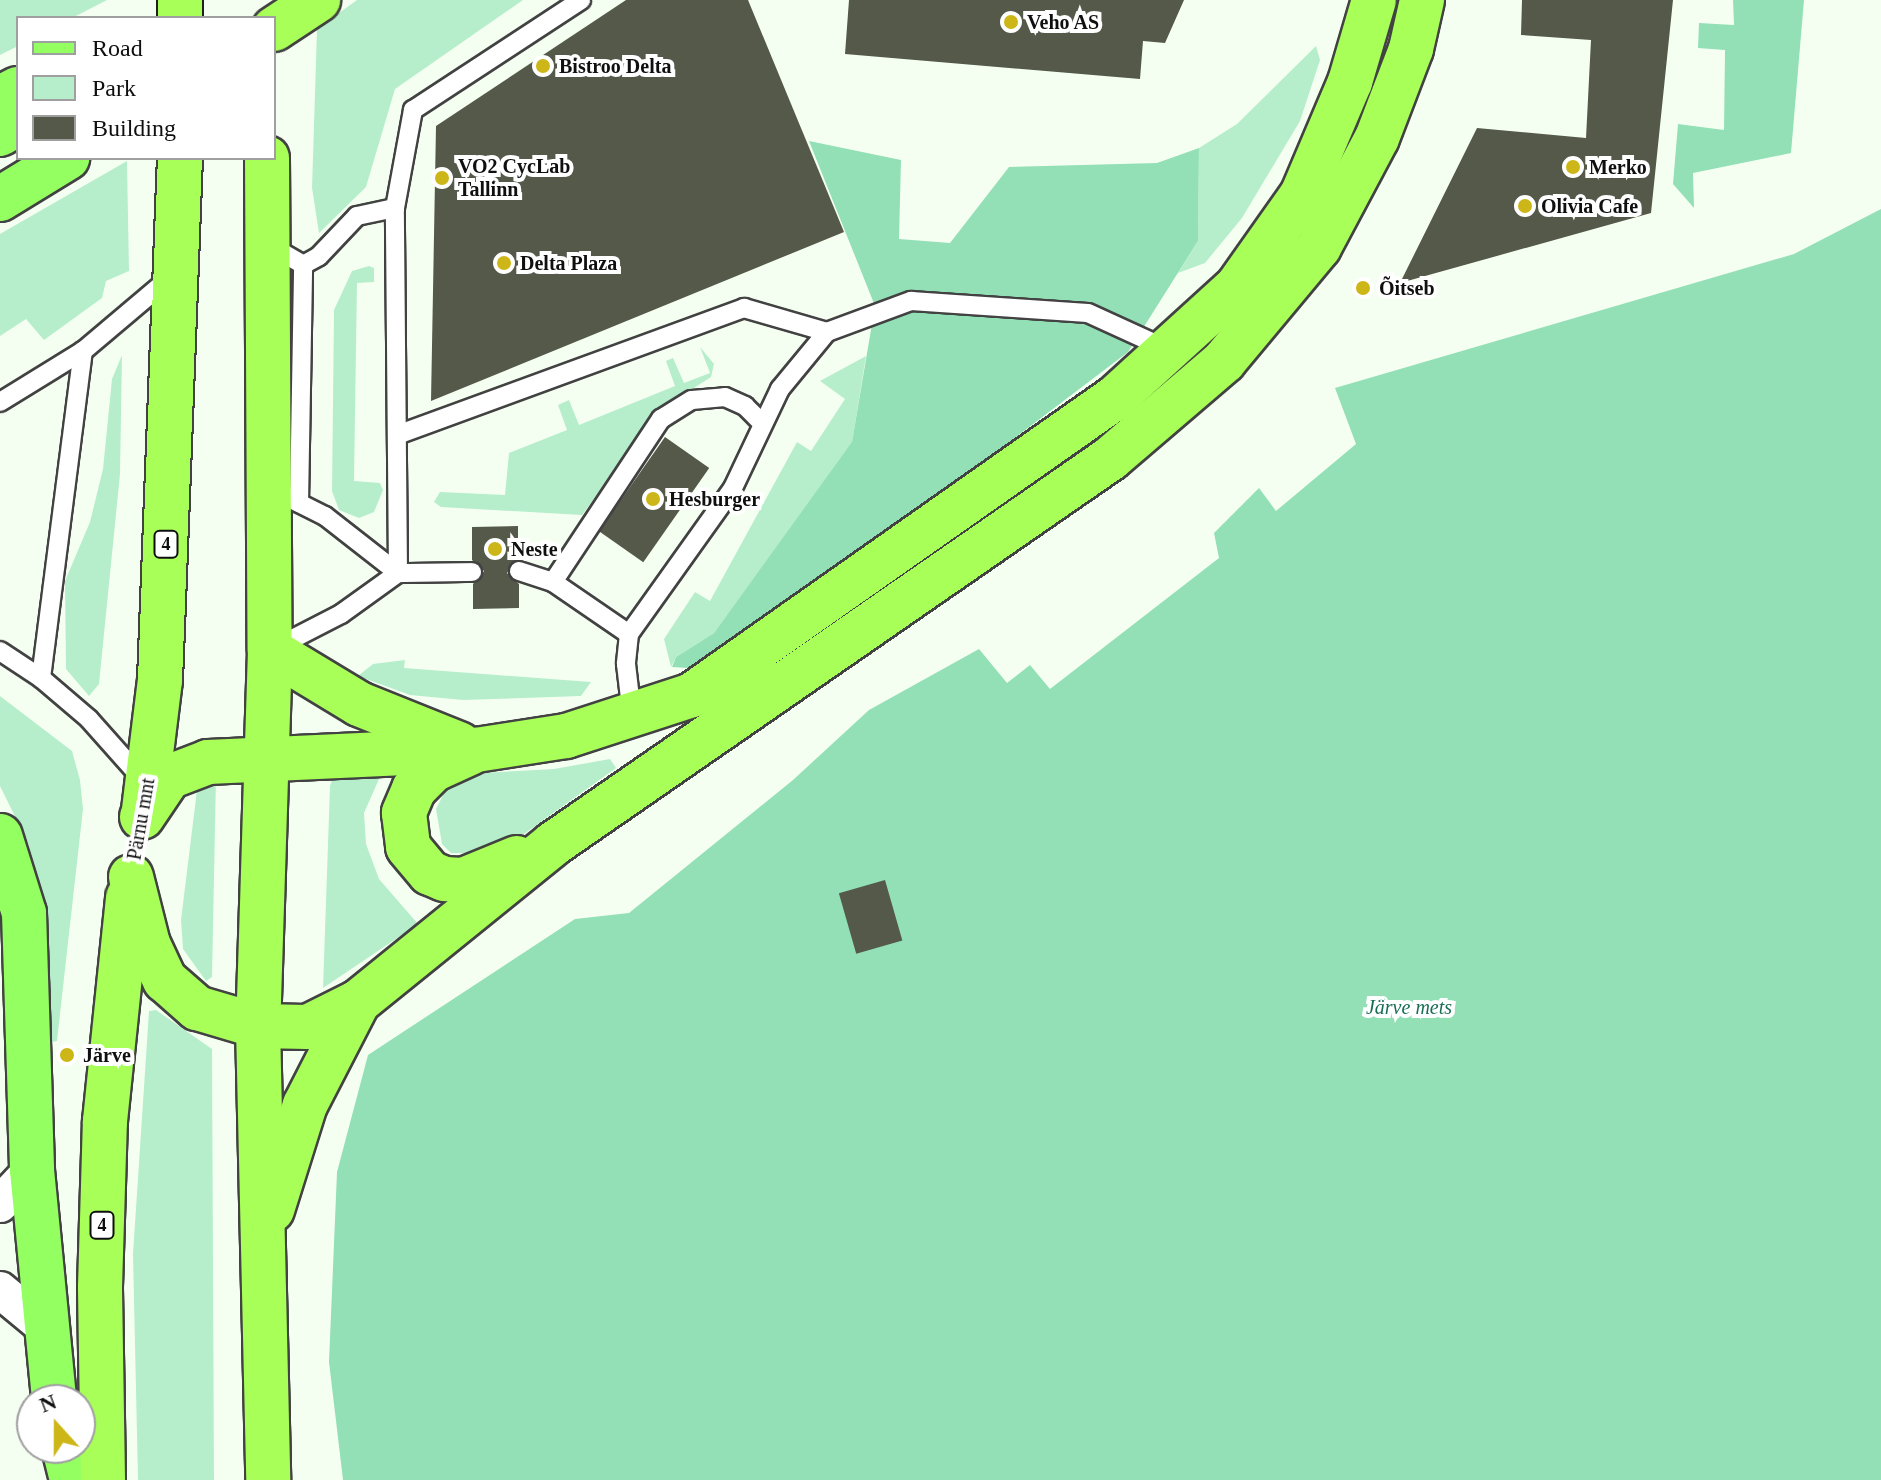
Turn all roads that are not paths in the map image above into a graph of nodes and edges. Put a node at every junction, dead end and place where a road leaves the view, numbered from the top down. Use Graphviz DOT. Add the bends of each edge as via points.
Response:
graph roads {
  1 [pos="318,0"];
  2 [pos="581,0"];
  3 [pos="1374,0"];
  4 [pos="1422,0"];
  5 [pos="276,28"];
  6 [pos="64,160"];
  7 [pos="180,160"];
  8 [pos="267,160"];
  9 [pos="0,199"];
  10 [pos="395,208"];
  11 [pos="286,255"];
  12 [pos="179,271"];
  13 [pos="827,332"];
  14 [pos="83,351"];
  15 [pos="1172,351"];
  16 [pos="0,402"];
  17 [pos="763,424"];
  18 [pos="397,435"];
  19 [pos="284,495"];
  20 [pos="519,571"];
  21 [pos="472,572"];
  22 [pos="398,573"];
  23 [pos="553,582"];
  24 [pos="629,634"];
  25 [pos="270,650"];
  26 [pos="0,651"];
  27 [pos="41,678"];
  28 [pos="633,718"];
  29 [pos="476,750"];
  30 [pos="264,758"];
  31 [pos="145,801"];
  32 [pos="0,836"];
  33 [pos="553,844"];
  34 [pos="131,877"];
  35 [pos="358,1002"];
  36 [pos="258,1026"];
  37 [pos="32,1170"];
  38 [pos="0,1204"];
  39 [pos="260,1247"];
  40 [pos="0,1290"];
  41 [pos="46,1328"];
  42 [pos="52,1384"];
  43 [pos="103,1480"];
  44 [pos="268,1480"];
  1 -- 5 [label="highway"];
  2 -- 10 [label="lane" via="413,110"];
  3 -- 15 [label="highway" via="1350,82 1302,195 1237,287"];
  4 -- 33 [label="highway" via="1411,49 1377,138 1319,247 1224,361 1111,458"];
  6 -- 9 [label="main road"];
  7 -- 12 [label="highway, Pärnu mnt / 4"];
  8 -- 11 [label="highway"];
  10 -- 11 [label="lane" via="357,216 319,256"];
  10 -- 18 [label="lane"];
  11 -- 19 [label="highway"];
  12 -- 14 [label="lane"];
  12 -- 31 [label="highway, Pärnu mnt / 4" via="160,680"];
  13 -- 15 [label="lane" via="911,301 1088,313"];
  13 -- 17 [label="lane" via="780,389"];
  13 -- 18 [label="lane" via="744,308"];
  14 -- 16 [label="lane"];
  14 -- 27 [label="lane"];
  15 -- 28 [label="highway" via="1079,425 833,601 692,695"];
  17 -- 23 [label="lane" via="745,406 725,397 692,400 661,419"];
  17 -- 24 [label="lane" via="733,488"];
  18 -- 22 [label="lane"];
  19 -- 22 [label="lane" via="358,539"];
  19 -- 25 [label="highway"];
  20 -- 23 [label="lane"];
  21 -- 22 [label="lane"];
  22 -- 25 [label="lane" via="341,614"];
  23 -- 24 [label="lane"];
  24 -- 28 [label="lane" via="626,664"];
  25 -- 29 [label="highway" via="385,717"];
  25 -- 30 [label="highway"];
  26 -- 27 [label="lane"];
  27 -- 31 [label="lane" via="89,719"];
  28 -- 29 [label="highway" via="566,736"];
  29 -- 30 [label="highway"];
  29 -- 33 [label="highway" via="433,770 414,789 404,828 417,861 430,873 463,880"];
  30 -- 31 [label="highway" via="208,762 169,777"];
  30 -- 36 [label="highway"];
  31 -- 34 [label="highway, Pärnu mnt / 4"];
  32 -- 37 [label="main road" via="24,913"];
  33 -- 35 [label="highway"];
  34 -- 36 [label="highway" via="148,944 165,980 197,1008"];
  34 -- 43 [label="highway, Pärnu mnt / 4" via="105,1121 100,1287"];
  35 -- 36 [label="highway" via="308,1027"];
  35 -- 39 [label="highway" via="305,1105"];
  36 -- 39 [label="highway"];
  37 -- 38 [label="street"];
  37 -- 41 [label="main road"];
  39 -- 44 [label="highway"];
  40 -- 41 [label="street"];
  41 -- 42 [label="main road"];
}
